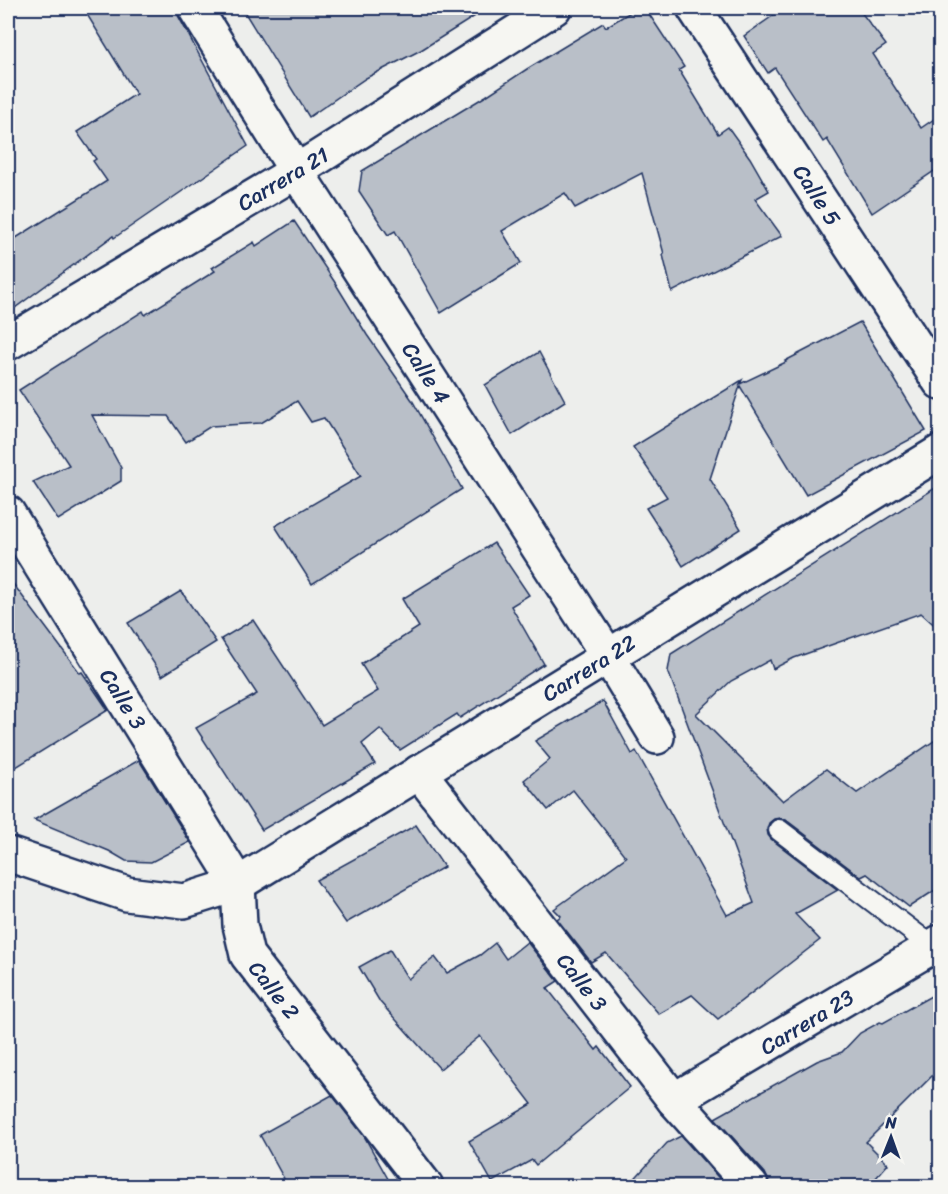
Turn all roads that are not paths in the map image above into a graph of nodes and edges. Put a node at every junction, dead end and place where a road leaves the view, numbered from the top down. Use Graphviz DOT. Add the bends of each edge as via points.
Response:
graph roads {
  1 [pos="195,8"];
  2 [pos="554,8"];
  3 [pos="694,8"];
  4 [pos="297,171"];
  5 [pos="8,343"];
  6 [pos="940,382"];
  7 [pos="940,452"];
  8 [pos="8,513"];
  9 [pos="608,656"];
  10 [pos="657,737"];
  11 [pos="419,772"];
  12 [pos="779,830"];
  13 [pos="8,854"];
  14 [pos="238,884"];
  15 [pos="937,945"];
  16 [pos="674,1101"];
  17 [pos="426,1186"];
  18 [pos="751,1186"];
  1 -- 4 [label="street, Calle 4"];
  2 -- 4 [label="street, Carrera 21"];
  3 -- 6 [label="street, Calle 5"];
  4 -- 5 [label="street, Carrera 21"];
  4 -- 9 [label="street, Calle 4"];
  7 -- 9 [label="street, Carrera 22"];
  8 -- 14 [label="street, Calle 3"];
  9 -- 10 [label="street, Calle 4"];
  9 -- 11 [label="street, Carrera 22"];
  11 -- 14 [label="street, Carrera 22"];
  11 -- 16 [label="street, Calle 3"];
  12 -- 15 [label="lane"];
  13 -- 14 [label="street" via="127,894 184,901"];
  14 -- 17 [label="street, Calle 2" via="240,926 247,955"];
  15 -- 16 [label="street, Carrera 23"];
  16 -- 18 [label="street, Calle 3"];
}
